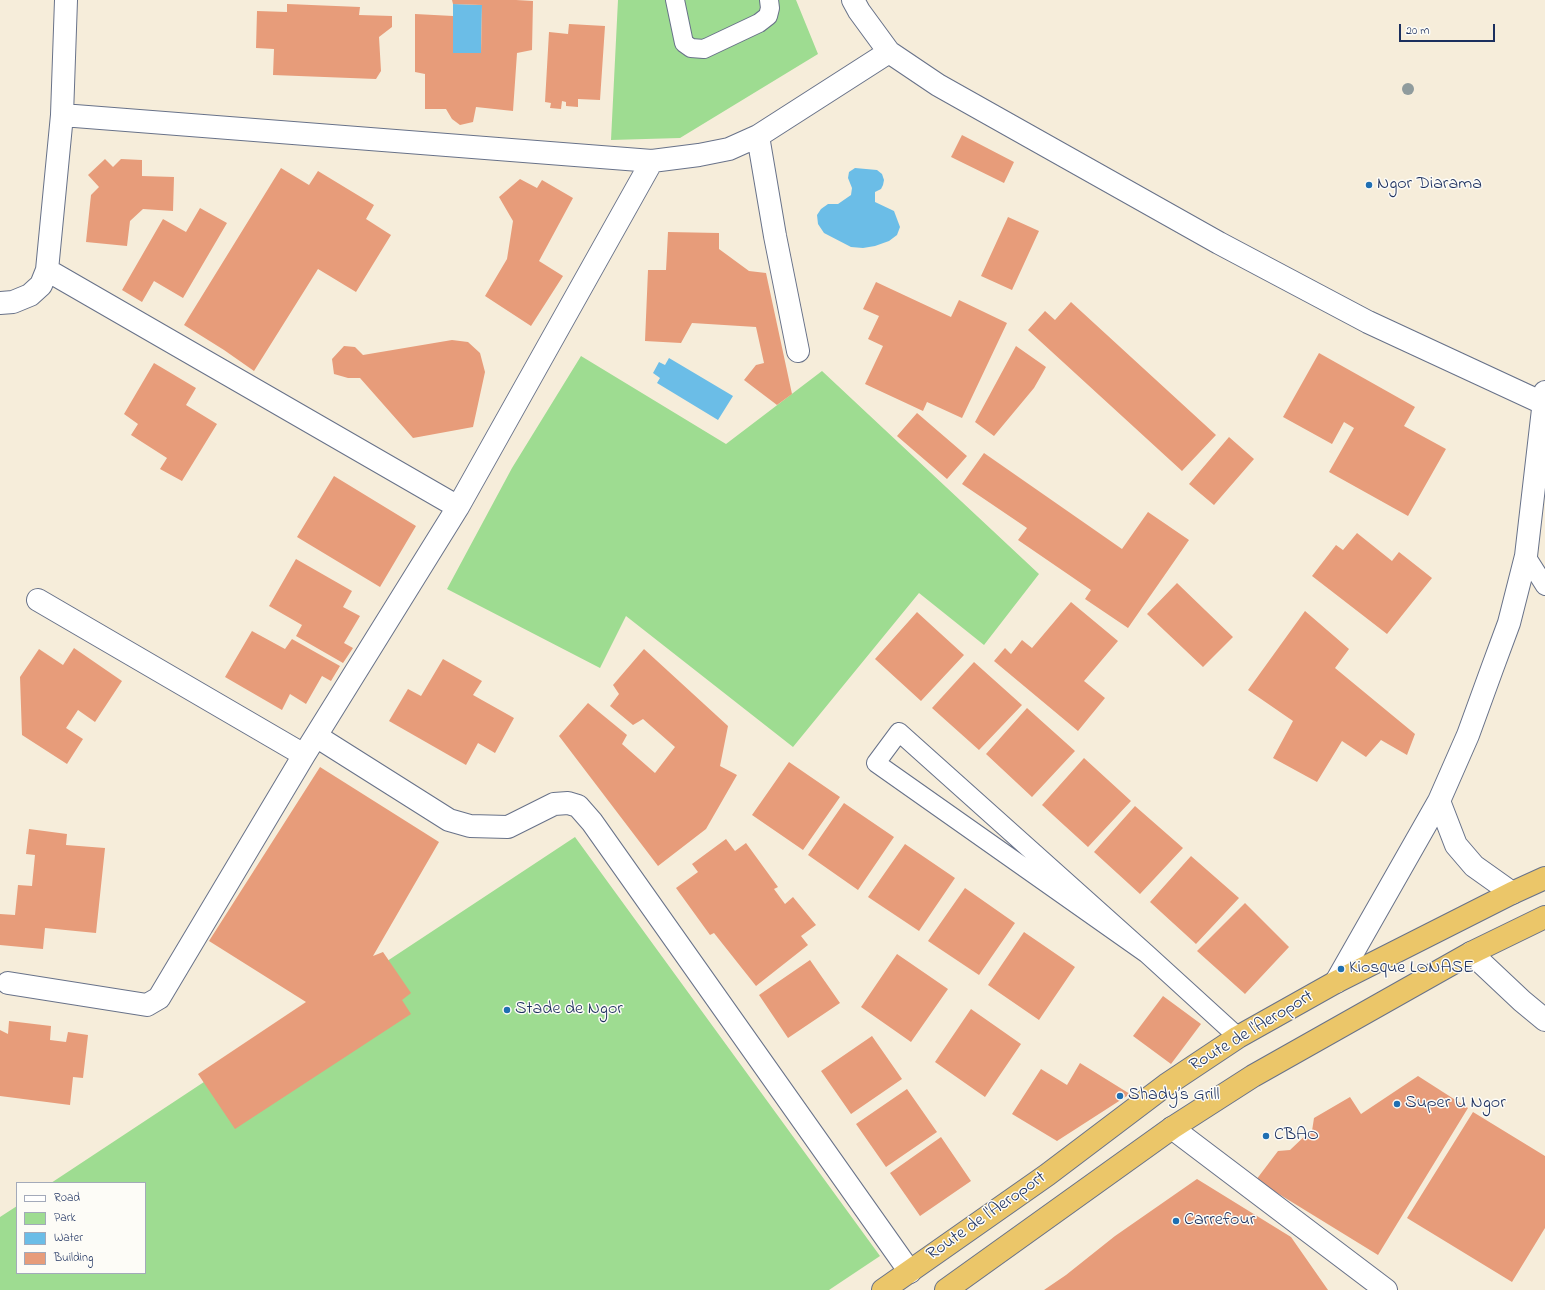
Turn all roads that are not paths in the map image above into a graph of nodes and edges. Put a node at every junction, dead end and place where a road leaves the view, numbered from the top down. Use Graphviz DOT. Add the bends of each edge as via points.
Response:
graph roads {
  1 [pos="66,0"];
  2 [pos="675,0"];
  3 [pos="769,0"];
  4 [pos="853,0"];
  5 [pos="889,52"];
  6 [pos="62,115"];
  7 [pos="758,136"];
  8 [pos="652,161"];
  9 [pos="47,270"];
  10 [pos="0,303"];
  11 [pos="798,351"];
  12 [pos="1544,400"];
  13 [pos="458,507"];
  14 [pos="1526,556"];
  15 [pos="1545,586"];
  16 [pos="38,600"];
  17 [pos="316,736"];
  18 [pos="304,755"];
  19 [pos="1439,801"];
  20 [pos="1545,878"];
  21 [pos="1512,893"];
  22 [pos="1545,917"];
  23 [pos="1472,953"];
  24 [pos="1147,954"];
  25 [pos="1336,982"];
  26 [pos="8,983"];
  27 [pos="1545,1020"];
  28 [pos="1238,1037"];
  29 [pos="1172,1128"];
  30 [pos="910,1272"];
  31 [pos="883,1290"];
  32 [pos="946,1290"];
  33 [pos="1386,1290"];
  1 -- 6 [label="street"];
  2 -- 3 [label="lane" via="684,43 691,48 704,49 759,23 768,16"];
  4 -- 5 [label="street"];
  5 -- 7 [label="street"];
  5 -- 12 [label="street" via="938,85 1233,250 1368,322"];
  6 -- 8 [label="street"];
  6 -- 9 [label="street"];
  7 -- 8 [label="street" via="729,149"];
  7 -- 11 [label="street"];
  8 -- 13 [label="street"];
  9 -- 10 [label="street" via="41,284 30,295 13,302"];
  9 -- 13 [label="street"];
  12 -- 14 [label="street"];
  13 -- 17 [label="street"];
  14 -- 15 [label="lane"];
  14 -- 19 [label="street" via="1509,623 1468,736"];
  16 -- 18 [label="street"];
  17 -- 18 [label="street"];
  17 -- 30 [label="street" via="448,820 470,826 508,827 554,804 568,803 578,806 592,822"];
  18 -- 26 [label="street" via="159,998 147,1005"];
  19 -- 21 [label="street" via="1456,845 1474,866"];
  19 -- 25 [label="street"];
  20 -- 21 [label="highway, Route de l'Aeroport"];
  21 -- 25 [label="highway, Route de l'Aeroport"];
  22 -- 23 [label="highway, Route de l'Aeroport"];
  23 -- 27 [label="street"];
  23 -- 29 [label="highway, Route de l'Aeroport" via="1253,1076"];
  24 -- 24 [label="lane" via="876,763 900,732 1058,875"];
  24 -- 28 [label="lane"];
  25 -- 28 [label="highway, Route de l'Aeroport"];
  28 -- 30 [label="highway, Route de l'Aeroport" via="1166,1085"];
  29 -- 32 [label="highway, Route de l'Aeroport"];
  29 -- 33 [label="street"];
  30 -- 31 [label="highway, Route de l'Aeroport"];
}
